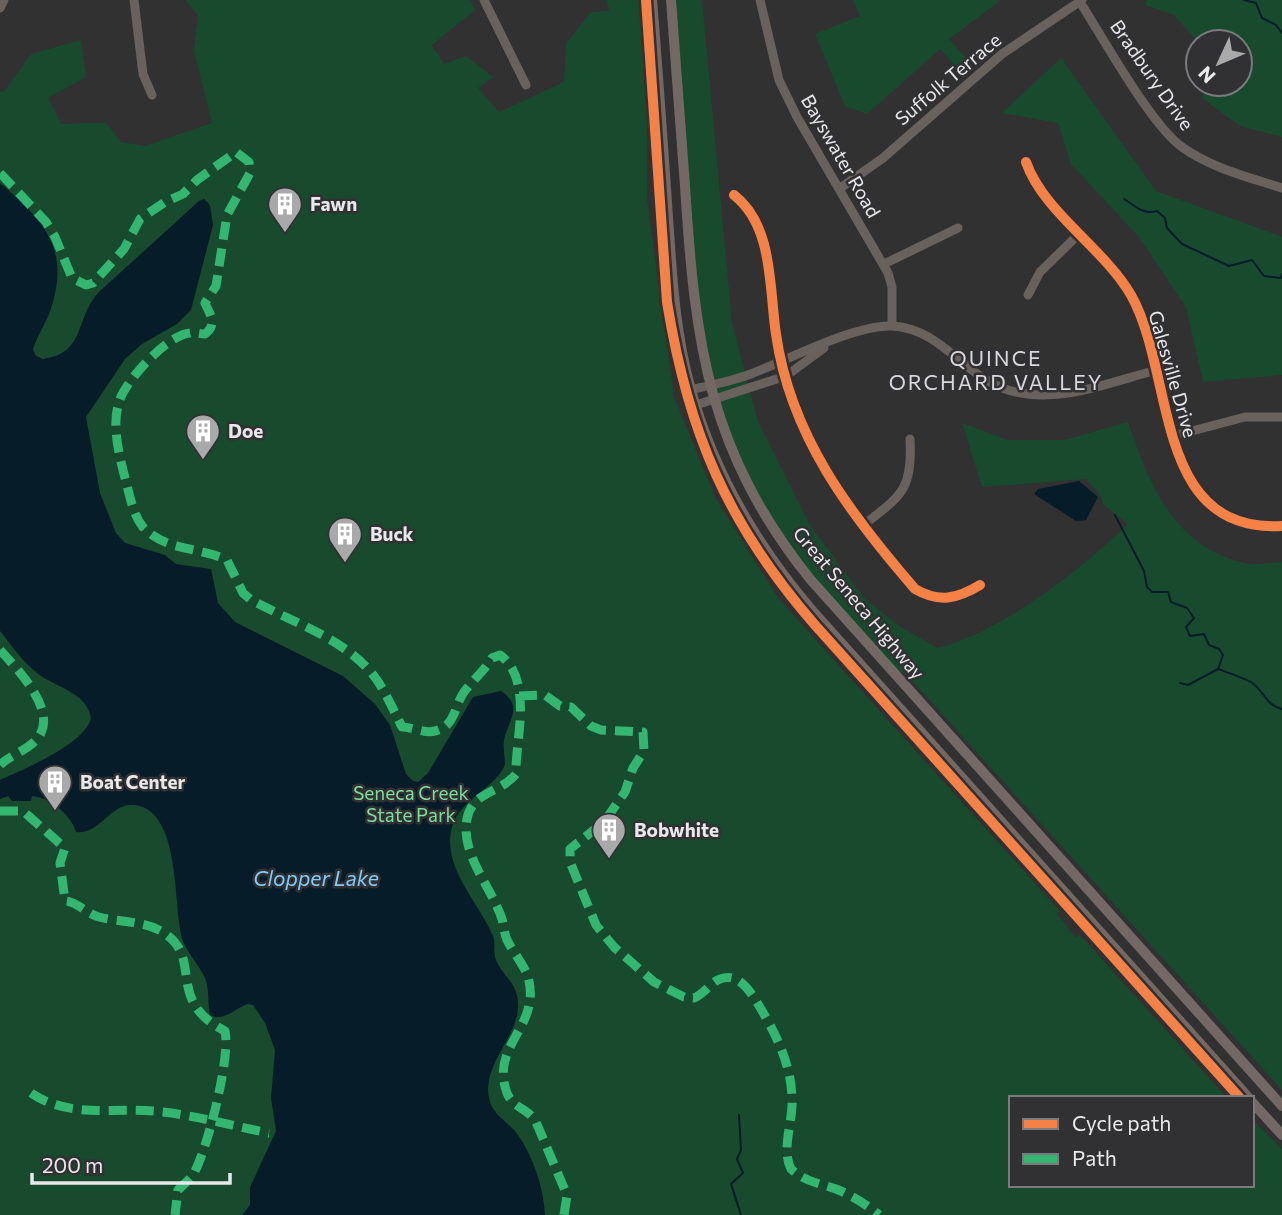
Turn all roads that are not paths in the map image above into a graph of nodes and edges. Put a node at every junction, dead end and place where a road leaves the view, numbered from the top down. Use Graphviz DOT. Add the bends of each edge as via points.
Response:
graph roads {
  1 [pos="4,0"];
  2 [pos="134,0"];
  3 [pos="484,0"];
  4 [pos="652,0"];
  5 [pos="671,0"];
  6 [pos="760,0"];
  7 [pos="1081,1"];
  8 [pos="0,8"];
  9 [pos="526,85"];
  10 [pos="152,95"];
  11 [pos="1026,162"];
  12 [pos="1282,188"];
  13 [pos="839,189"];
  14 [pos="734,195"];
  15 [pos="958,228"];
  16 [pos="1080,233"];
  17 [pos="884,264"];
  18 [pos="1028,295"];
  19 [pos="892,326"];
  20 [pos="831,342"];
  21 [pos="782,362"];
  22 [pos="1157,370"];
  23 [pos="786,376"];
  24 [pos="709,385"];
  25 [pos="691,390"];
  26 [pos="714,400"];
  27 [pos="696,405"];
  28 [pos="1282,417"];
  29 [pos="1173,436"];
  30 [pos="910,439"];
  31 [pos="1282,526"];
  32 [pos="861,527"];
  33 [pos="980,585"];
  34 [pos="1247,1096"];
  35 [pos="1254,1104"];
  36 [pos="1282,1106"];
  37 [pos="1282,1135"];
  1 -- 8 [label="street"];
  2 -- 10 [label="street" via="143,74"];
  3 -- 9 [label="street"];
  4 -- 25 [label="main road, Great Seneca Highway" via="671,266 678,332"];
  5 -- 24 [label="main road, Great Seneca Highway" via="693,295"];
  6 -- 13 [label="street, Bayswater Road" via="779,80"];
  7 -- 12 [label="street, Bradbury Drive" via="1162,128 1180,146 1204,161"];
  7 -- 13 [label="street, Suffolk Terrace" via="1002,54 883,158"];
  11 -- 16 [label="street, Galesville Drive" via="1034,184"];
  13 -- 17 [label="street, Bayswater Road"];
  14 -- 21 [label="street" via="748,205 762,237"];
  15 -- 17 [label="street"];
  16 -- 18 [label="street" via="1040,272"];
  16 -- 22 [label="street, Galesville Drive" via="1130,295 1145,325"];
  17 -- 19 [label="street, Bayswater Road" via="892,287"];
  19 -- 20 [label="street" via="873,326"];
  19 -- 22 [label="street" via="931,337 984,379 1024,394 1064,394"];
  20 -- 21 [label="street"];
  20 -- 23 [label="street"];
  21 -- 23 [label="street"];
  21 -- 24 [label="street"];
  22 -- 29 [label="street, Galesville Drive"];
  23 -- 26 [label="street"];
  23 -- 32 [label="street" via="813,450"];
  24 -- 25 [label="street"];
  24 -- 26 [label="main road, Great Seneca Highway"];
  25 -- 27 [label="main road, Great Seneca Highway"];
  26 -- 27 [label="street"];
  26 -- 36 [label="main road, Great Seneca Highway" via="746,480 776,533 810,579"];
  27 -- 34 [label="main road, Great Seneca Highway" via="732,493 786,579"];
  28 -- 29 [label="street, Galesville Drive" via="1245,417"];
  29 -- 31 [label="street, Galesville Drive" via="1188,480 1210,505 1251,525"];
  30 -- 32 [label="street" via="912,467 906,486"];
  32 -- 33 [label="street" via="926,596 946,600"];
  35 -- 37 [label="main road"];
}
